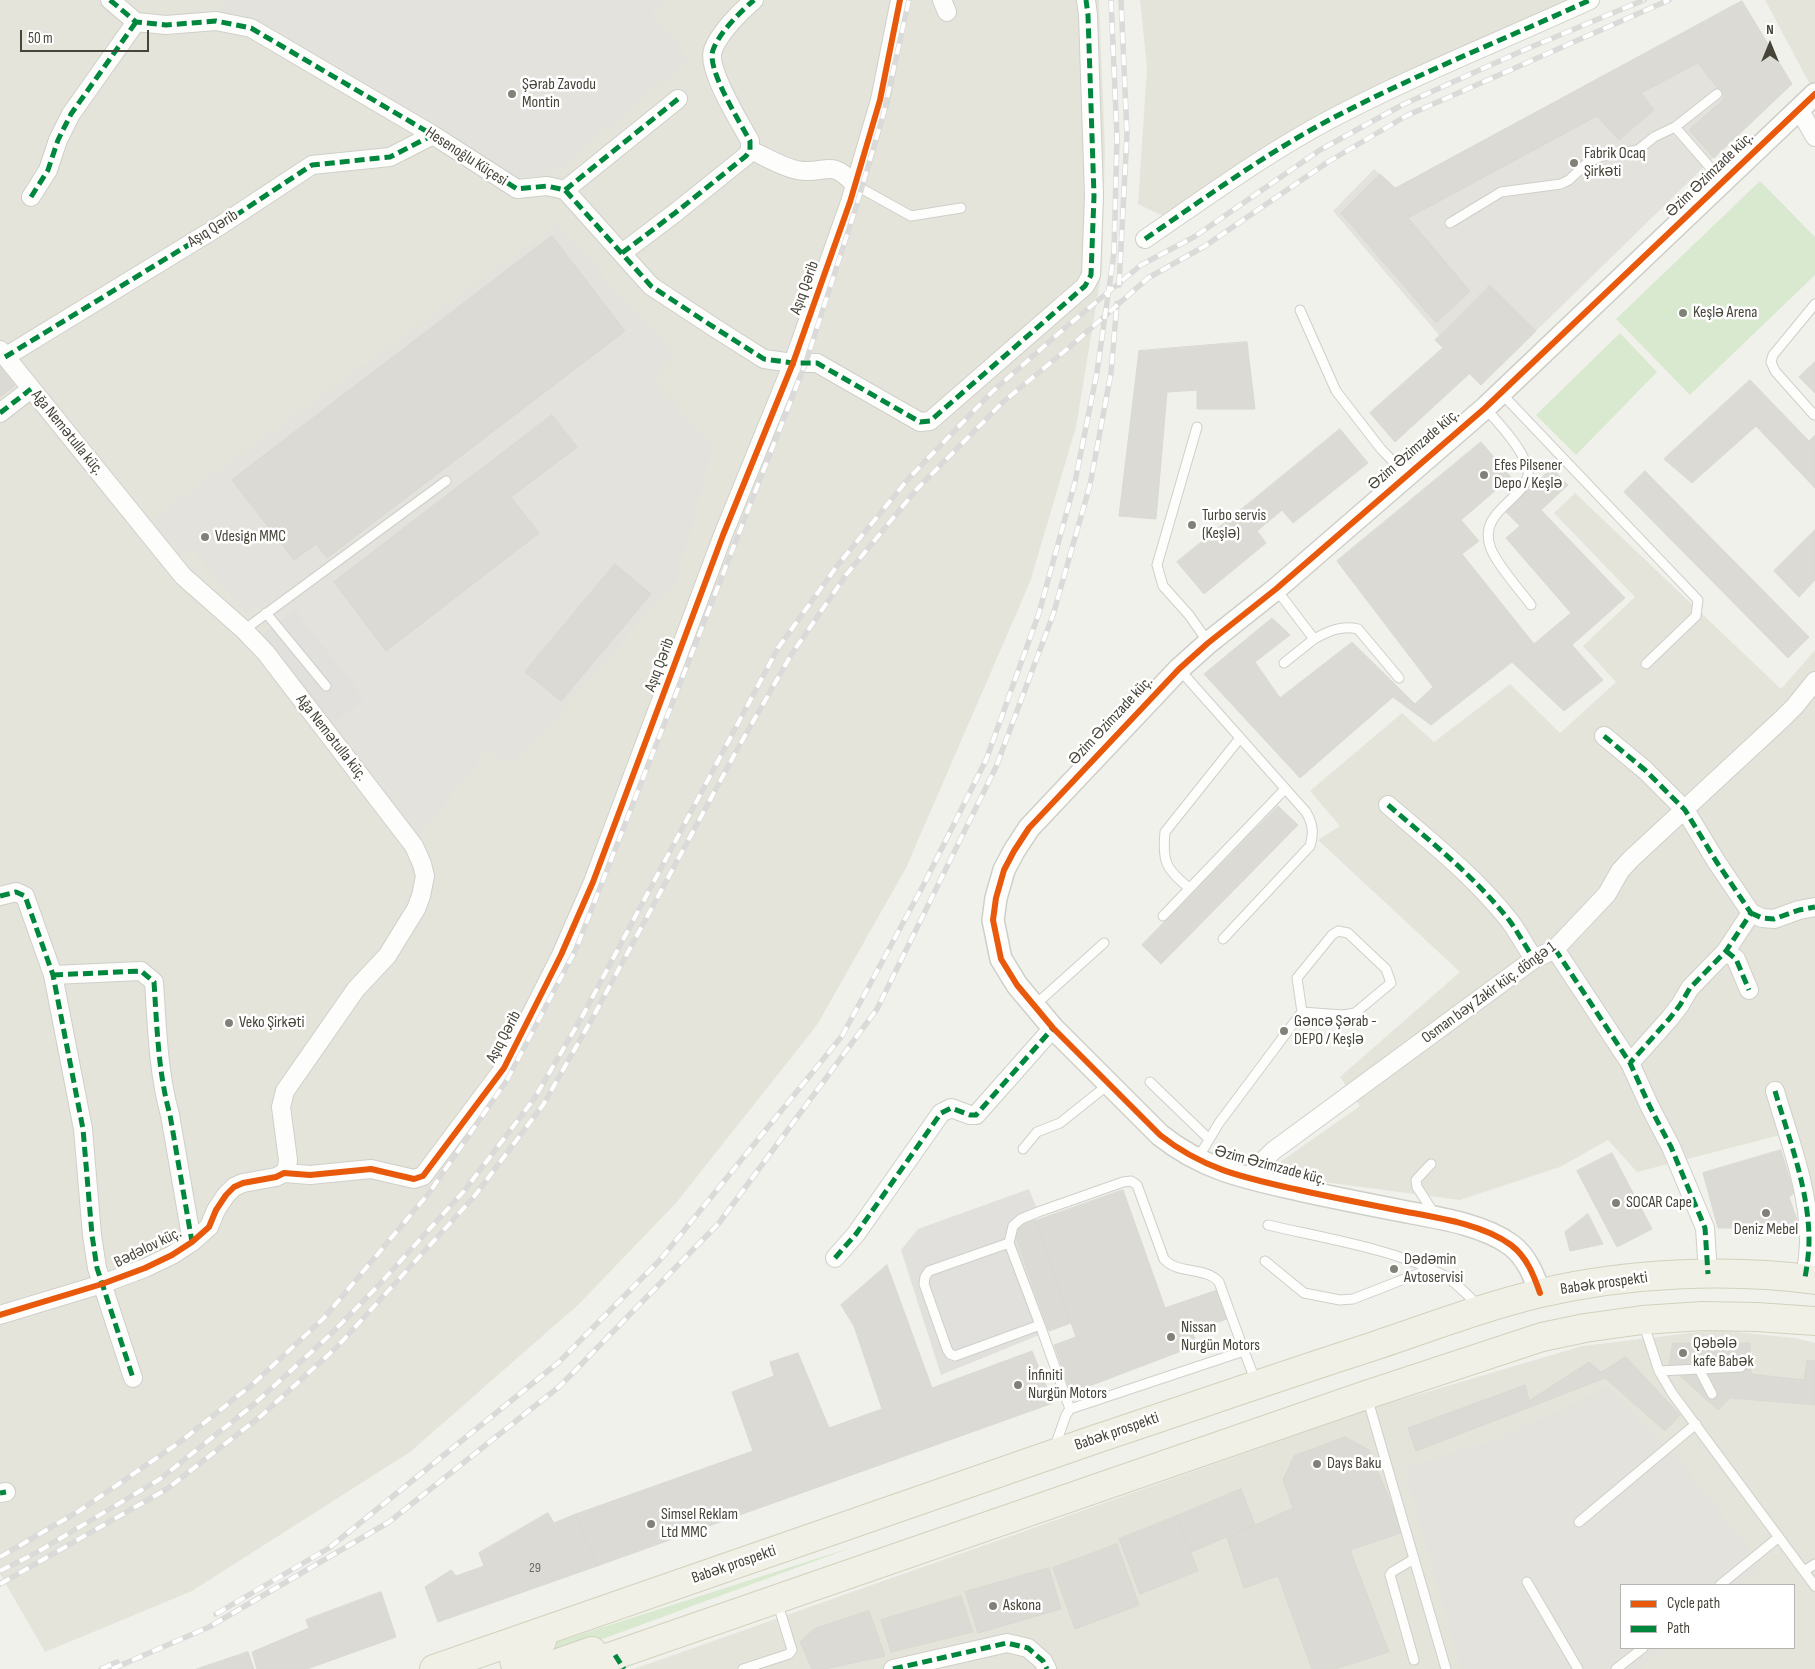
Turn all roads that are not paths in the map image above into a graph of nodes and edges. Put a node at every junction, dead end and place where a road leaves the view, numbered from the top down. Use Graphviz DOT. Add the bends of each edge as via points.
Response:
graph roads {
  1 [pos="110,0"];
  2 [pos="754,0"];
  3 [pos="900,0"];
  4 [pos="1086,0"];
  5 [pos="1590,0"];
  6 [pos="136,22"];
  7 [pos="1717,94"];
  8 [pos="1815,94"];
  9 [pos="678,99"];
  10 [pos="1799,109"];
  11 [pos="1675,127"];
  12 [pos="433,135"];
  13 [pos="1815,138"];
  14 [pos="750,150"];
  15 [pos="1723,182"];
  16 [pos="855,185"];
  17 [pos="565,190"];
  18 [pos="31,197"];
  19 [pos="961,208"];
  20 [pos="1450,223"];
  21 [pos="1145,239"];
  22 [pos="622,253"];
  23 [pos="1815,304"];
  24 [pos="1300,310"];
  25 [pos="2,353"];
  26 [pos="793,363"];
  27 [pos="31,389"];
  28 [pos="1501,392"];
  29 [pos="1485,408"];
  30 [pos="0,413"];
  31 [pos="1814,415"];
  32 [pos="1197,427"];
  33 [pos="1406,475"];
  34 [pos="446,482"];
  35 [pos="1276,589"];
  36 [pos="1531,605"];
  37 [pos="266,613"];
  38 [pos="244,630"];
  39 [pos="1314,639"];
  40 [pos="1208,643"];
  41 [pos="1284,663"];
  42 [pos="1646,664"];
  43 [pos="1179,669"];
  44 [pos="1399,678"];
  45 [pos="1815,681"];
  46 [pos="326,686"];
  47 [pos="1604,736"];
  48 [pos="1240,738"];
  49 [pos="1285,789"];
  50 [pos="1388,805"];
  51 [pos="1685,810"];
  52 [pos="1189,888"];
  53 [pos="0,896"];
  54 [pos="1815,907"];
  55 [pos="1751,913"];
  56 [pos="1163,916"];
  57 [pos="1223,939"];
  58 [pos="1104,942"];
  59 [pos="1555,949"];
  60 [pos="1726,951"];
  61 [pos="1534,959"];
  62 [pos="53,975"];
  63 [pos="1749,990"];
  64 [pos="1034,1005"];
  65 [pos="1302,1012"];
  66 [pos="1054,1028"];
  67 [pos="1630,1063"];
  68 [pos="1150,1082"];
  69 [pos="1109,1083"];
  70 [pos="1775,1091"];
  71 [pos="1209,1140"];
  72 [pos="1023,1149"];
  73 [pos="1197,1160"];
  74 [pos="1431,1164"];
  75 [pos="284,1173"];
  76 [pos="1251,1179"];
  77 [pos="1436,1217"];
  78 [pos="1268,1226"];
  79 [pos="192,1242"];
  80 [pos="1009,1243"];
  81 [pos="835,1258"];
  82 [pos="1265,1262"];
  83 [pos="1430,1269"];
  84 [pos="1708,1274"];
  85 [pos="1810,1279"];
  86 [pos="102,1284"];
  87 [pos="1540,1293"];
  88 [pos="1483,1310"];
  89 [pos="0,1315"];
  90 [pos="1642,1320"];
  91 [pos="1815,1321"];
  92 [pos="1040,1325"];
  93 [pos="1244,1351"];
  94 [pos="1741,1367"];
  95 [pos="1699,1369"];
  96 [pos="1659,1371"];
  97 [pos="133,1378"];
  98 [pos="1256,1384"];
  99 [pos="1712,1394"];
  100 [pos="1366,1395"];
  101 [pos="1070,1409"];
  102 [pos="1696,1424"];
  103 [pos="1053,1454"];
  104 [pos="897,1508"];
  105 [pos="1579,1522"];
  106 [pos="1779,1537"];
  107 [pos="1414,1559"];
  108 [pos="1815,1564"];
  109 [pos="1804,1571"];
  110 [pos="1527,1582"];
  111 [pos="1721,1584"];
  112 [pos="1815,1586"];
  113 [pos="776,1598"];
  114 [pos="716,1619"];
  115 [pos="1642,1649"];
  116 [pos="1414,1660"];
  117 [pos="620,1662"];
  118 [pos="434,1669"];
  119 [pos="519,1669"];
  120 [pos="542,1669"];
  121 [pos="575,1669"];
  122 [pos="742,1669"];
  123 [pos="893,1669"];
  124 [pos="1047,1669"];
  125 [pos="1446,1669"];
  126 [pos="1578,1669"];
  127 [pos="1616,1669"];
  1 -- 6 [label="street"];
  2 -- 14 [label="street" via="719,37 712,52 714,72 750,141"];
  3 -- 16 [label="street, Aşıq Qərib" via="880,100"];
  4 -- 26 [label="street" via="1094,196 1091,275 1085,286 930,421 920,422 817,362"];
  5 -- 21 [label="street" via="1398,85 1328,121 1256,164"];
  6 -- 12 [label="street, Hesenoğlu Küçesi" via="166,25 216,21 251,28"];
  6 -- 18 [label="street" via="71,114 48,170"];
  7 -- 11 [label="lane"];
  8 -- 10 [label="street, Əzim Əzimzade küç."];
  9 -- 17 [label="street"];
  10 -- 13 [label="street"];
  10 -- 15 [label="street, Əzim Əzimzade küç."];
  11 -- 15 [label="lane"];
  11 -- 20 [label="lane" via="1654,137 1638,150 1602,156 1587,163 1560,184 1501,192"];
  12 -- 17 [label="street, Hesenoğlu Küçesi" via="517,189 547,186"];
  12 -- 25 [label="street, Aşıq Qərib" via="390,157 312,165 213,230"];
  14 -- 16 [label="street" via="798,171 830,168 840,171"];
  14 -- 22 [label="street"];
  15 -- 28 [label="street, Əzim Əzimzade küç."];
  16 -- 19 [label="lane" via="911,216"];
  16 -- 26 [label="street, Aşıq Qərib"];
  17 -- 22 [label="street"];
  22 -- 26 [label="street" via="651,286 714,328 764,359"];
  23 -- 31 [label="lane" via="1773,354 1771,362"];
  24 -- 33 [label="lane" via="1336,391 1381,449"];
  25 -- 27 [label="street, Ağa Nemətulla küç."];
  26 -- 75 [label="street, Aşıq Qərib" via="727,526 593,882 561,955 504,1068 423,1176 414,1179 371,1170 310,1176"];
  27 -- 30 [label="street"];
  27 -- 38 [label="street, Ağa Nemətulla küç." via="183,576"];
  28 -- 29 [label="street, Əzim Əzimzade küç."];
  28 -- 42 [label="lane" via="1698,600 1696,616"];
  29 -- 33 [label="street, Əzim Əzimzade küç."];
  29 -- 36 [label="lane" via="1513,439 1526,465 1528,475 1522,487 1492,520 1488,533 1491,548"];
  32 -- 40 [label="lane" via="1157,566 1162,586"];
  33 -- 35 [label="street, Əzim Əzimzade küç."];
  34 -- 37 [label="lane"];
  35 -- 39 [label="lane"];
  35 -- 40 [label="street, Əzim Əzimzade küç."];
  37 -- 38 [label="lane"];
  37 -- 46 [label="lane"];
  38 -- 75 [label="street, Ağa Nemətulla küç." via="266,653 414,846 424,876 422,896 416,909 387,956 356,989 285,1091 281,1107 288,1167"];
  39 -- 41 [label="lane"];
  39 -- 44 [label="lane" via="1342,627 1358,629"];
  40 -- 43 [label="street, Əzim Əzimzade küç."];
  43 -- 48 [label="lane"];
  43 -- 64 [label="street, Əzim Əzimzade küç." via="1029,828 1004,870 993,920 995,939 1001,959 1016,985"];
  45 -- 51 [label="street, Osman bəy Zakir küç. döngə 1" via="1788,713"];
  47 -- 51 [label="street" via="1645,770"];
  48 -- 49 [label="lane"];
  48 -- 52 [label="lane" via="1164,832 1163,851 1167,864"];
  49 -- 52 [label="lane"];
  49 -- 57 [label="lane" via="1309,818 1314,835 1310,846"];
  50 -- 61 [label="street" via="1464,870 1509,921"];
  51 -- 55 [label="street"];
  51 -- 59 [label="street, Osman bəy Zakir küç. döngə 1" via="1631,859 1607,894"];
  52 -- 56 [label="lane"];
  53 -- 62 [label="street" via="16,892 25,896"];
  54 -- 55 [label="street" via="1774,919"];
  55 -- 60 [label="street"];
  58 -- 64 [label="lane"];
  59 -- 61 [label="street, Osman bəy Zakir küç. döngə 1"];
  59 -- 67 [label="street"];
  60 -- 63 [label="street" via="1736,959"];
  60 -- 67 [label="street" via="1690,988 1670,1018"];
  61 -- 76 [label="street, Osman bəy Zakir küç. döngə 1" via="1273,1151 1255,1169"];
  62 -- 79 [label="street" via="141,970 154,982 159,1055"];
  62 -- 86 [label="street" via="83,1129 92,1235"];
  64 -- 66 [label="street, Əzim Əzimzade küç."];
  65 -- 65 [label="lane" via="1355,1013 1391,983 1386,969 1348,933 1338,931 1297,978"];
  65 -- 71 [label="lane"];
  66 -- 69 [label="street, Əzim Əzimzade küç."];
  66 -- 81 [label="street" via="976,1115 951,1108 941,1113 856,1234"];
  67 -- 84 [label="street" via="1671,1147 1704,1228"];
  68 -- 71 [label="lane"];
  69 -- 72 [label="lane" via="1060,1123 1037,1132"];
  69 -- 73 [label="street, Əzim Əzimzade küç." via="1160,1135"];
  70 -- 85 [label="street" via="1804,1196 1810,1242"];
  71 -- 73 [label="lane"];
  73 -- 76 [label="street, Əzim Əzimzade küç."];
  74 -- 77 [label="lane" via="1416,1180"];
  75 -- 79 [label="street, Bədəlov küç." via="234,1187 216,1210 209,1227"];
  76 -- 77 [label="street, Əzim Əzimzade küç."];
  77 -- 87 [label="street, Əzim Əzimzade küç." via="1492,1234 1511,1245 1522,1256"];
  78 -- 83 [label="lane" via="1387,1253"];
  79 -- 86 [label="street, Bədəlov küç." via="145,1268"];
  80 -- 92 [label="lane"];
  80 -- 92 [label="lane" via="929,1271 924,1284 947,1349 955,1356"];
  80 -- 93 [label="lane" via="1013,1226 1021,1220 1131,1181 1136,1186 1164,1259 1176,1268 1212,1276 1219,1282"];
  82 -- 83 [label="lane" via="1304,1293 1340,1300 1353,1299"];
  83 -- 88 [label="lane" via="1446,1276"];
  84 -- 85 [label="main road, Babək prospekti"];
  84 -- 87 [label="main road, Babək prospekti" via="1600,1283"];
  86 -- 89 [label="street, Bədəlov küç."];
  86 -- 97 [label="street"];
  87 -- 88 [label="main road, Babək prospekti"];
  88 -- 98 [label="main road, Babək prospekti"];
  90 -- 91 [label="main road" via="1739,1316"];
  90 -- 96 [label="lane"];
  90 -- 100 [label="main road" via="1542,1337"];
  92 -- 101 [label="lane"];
  93 -- 98 [label="lane"];
  93 -- 101 [label="lane"];
  94 -- 95 [label="lane"];
  95 -- 96 [label="lane"];
  95 -- 99 [label="lane"];
  96 -- 102 [label="lane"];
  98 -- 103 [label="main road, Babək prospekti"];
  100 -- 107 [label="lane"];
  100 -- 113 [label="main road"];
  101 -- 103 [label="lane"];
  102 -- 105 [label="lane"];
  102 -- 106 [label="lane"];
  103 -- 104 [label="main road, Babək prospekti"];
  104 -- 118 [label="main road, Babək prospekti"];
  104 -- 119 [label="main road" via="783,1559 524,1647 514,1659"];
  106 -- 109 [label="lane"];
  106 -- 111 [label="lane"];
  107 -- 116 [label="lane" via="1390,1575"];
  107 -- 125 [label="lane"];
  108 -- 109 [label="lane"];
  109 -- 112 [label="lane"];
  110 -- 126 [label="lane"];
  113 -- 114 [label="main road"];
  113 -- 122 [label="lane" via="792,1650 789,1654"];
  114 -- 117 [label="main road"];
  114 -- 120 [label="main road" via="630,1638"];
  115 -- 127 [label="lane"];
  117 -- 121 [label="main road"];
  123 -- 124 [label="street" via="1007,1643 1028,1648"];
}
